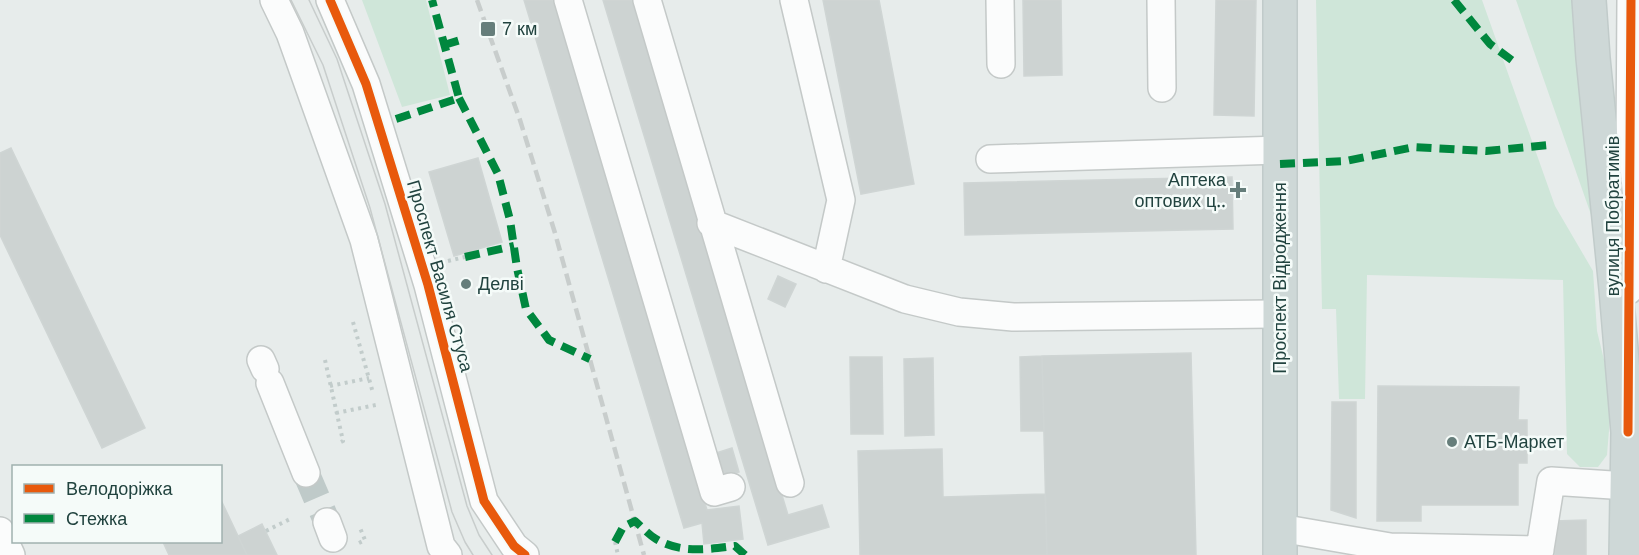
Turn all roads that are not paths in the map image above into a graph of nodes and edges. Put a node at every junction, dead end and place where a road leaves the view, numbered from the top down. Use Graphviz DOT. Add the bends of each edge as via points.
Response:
graph roads {
  1 [pos="274,0"];
  2 [pos="330,0"];
  3 [pos="568,0"];
  4 [pos="646,0"];
  5 [pos="794,0"];
  6 [pos="1000,0"];
  7 [pos="1161,0"];
  8 [pos="1280,0"];
  9 [pos="1589,0"];
  10 [pos="1631,0"];
  11 [pos="1001,64"];
  12 [pos="1162,88"];
  13 [pos="1280,150"];
  14 [pos="990,159"];
  15 [pos="711,223"];
  16 [pos="826,269"];
  17 [pos="1279,314"];
  18 [pos="1634,328"];
  19 [pos="265,371"];
  20 [pos="1628,432"];
  21 [pos="306,473"];
  22 [pos="790,483"];
  23 [pos="1627,486"];
  24 [pos="731,487"];
  25 [pos="0,531"];
  26 [pos="1280,542"];
  27 [pos="1390,551"];
  28 [pos="1539,553"];
  29 [pos="11,555"];
  30 [pos="448,555"];
  31 [pos="525,555"];
  32 [pos="1626,555"];
  1 -- 30 [label="street" via="290,33 363,240 441,546"];
  2 -- 31 [label="street, Проспект Василя Стуса" via="370,94 428,285 484,501 514,546"];
  3 -- 24 [label="street" via="714,492"];
  4 -- 15 [label="street"];
  5 -- 16 [label="street" via="841,200"];
  6 -- 11 [label="street"];
  7 -- 12 [label="street"];
  8 -- 13 [label="main road, Проспект Відродження"];
  9 -- 20 [label="main road"];
  10 -- 18 [label="street, вулиця Побратимів"];
  13 -- 14 [label="street"];
  13 -- 17 [label="main road, Проспект Відродження"];
  15 -- 16 [label="street"];
  15 -- 22 [label="street"];
  16 -- 17 [label="street" via="905,299 959,312 1013,317"];
  17 -- 26 [label="main road, Проспект Відродження"];
  18 -- 20 [label="street, вулиця Побратимів"];
  19 -- 21 [label="street"];
  20 -- 23 [label="main road"];
  23 -- 28 [label="street" via="1551,481"];
  23 -- 32 [label="main road"];
  25 -- 29 [label="street"];
  26 -- 27 [label="street"];
  27 -- 28 [label="street"];
}
